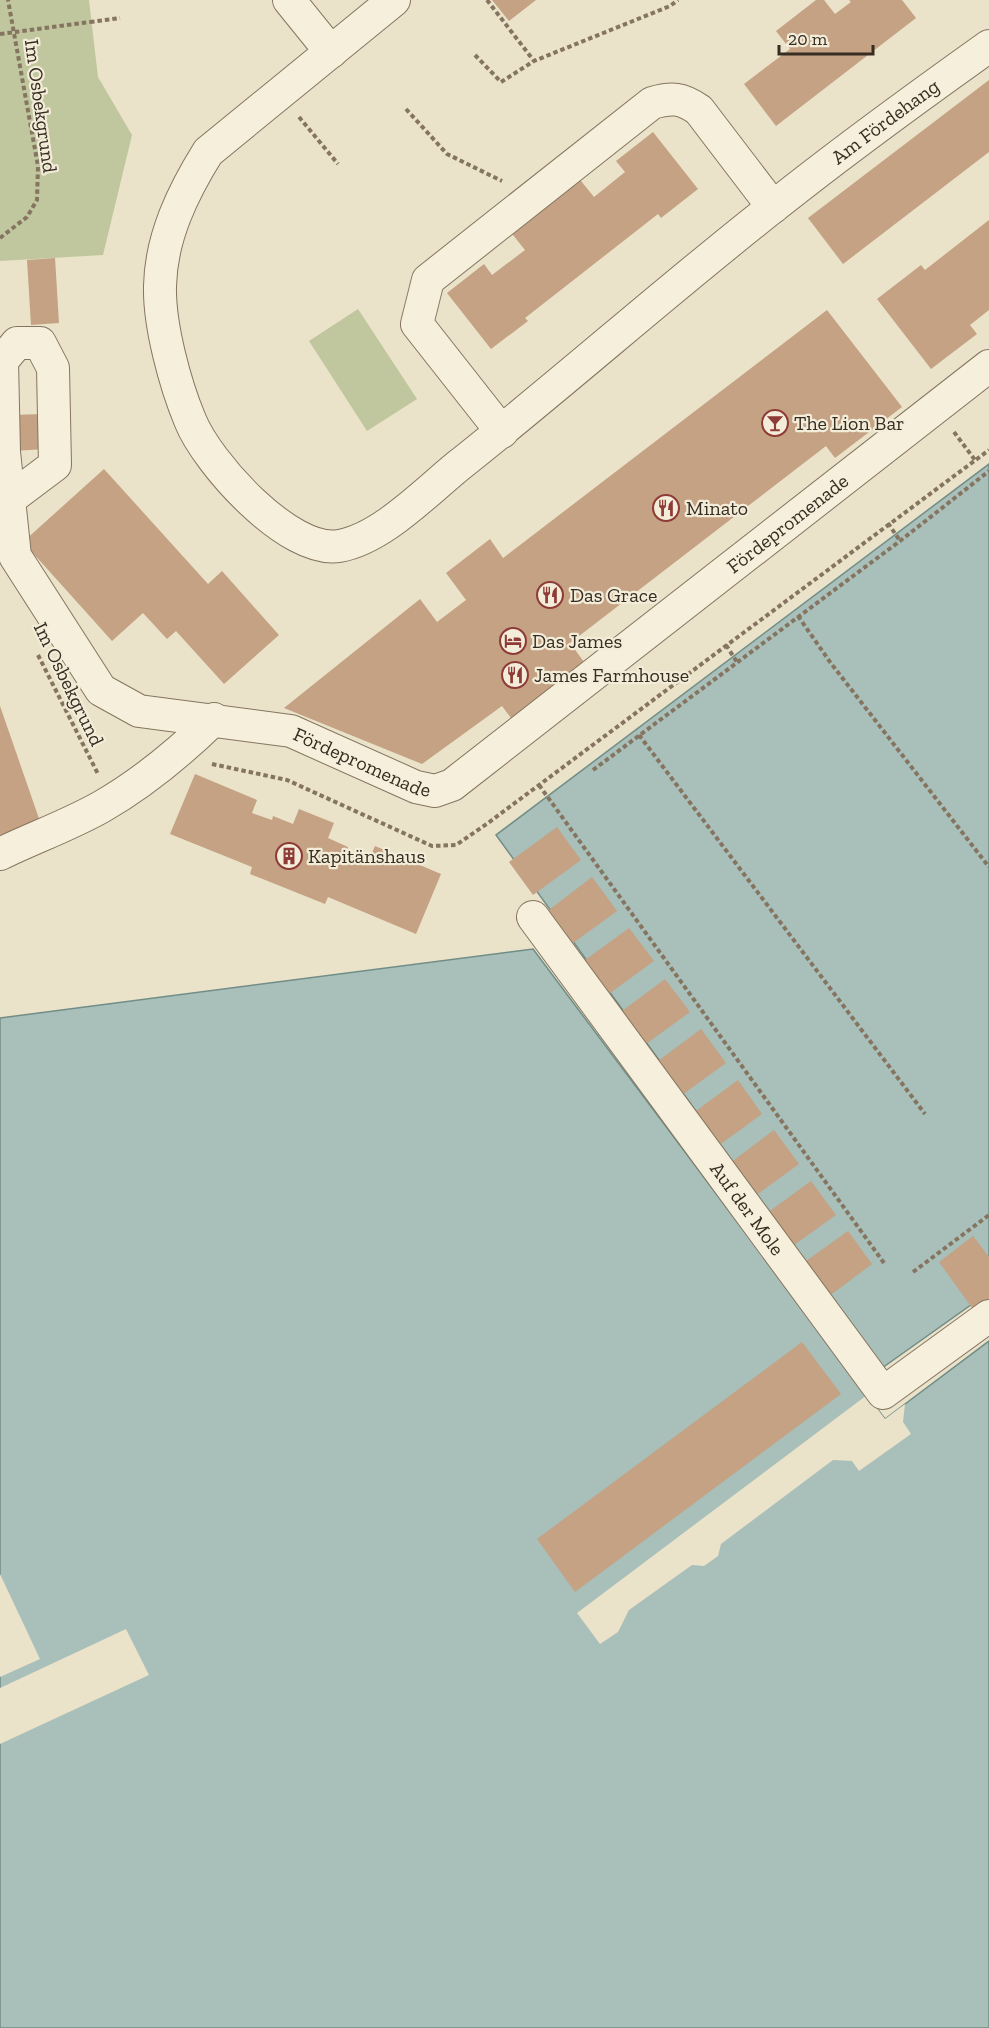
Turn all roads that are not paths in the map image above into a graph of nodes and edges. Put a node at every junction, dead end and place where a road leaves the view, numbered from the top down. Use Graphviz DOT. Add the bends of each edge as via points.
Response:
graph roads {
  1 [pos="290,0"];
  2 [pos="394,0"];
  3 [pos="989,46"];
  4 [pos="330,52"];
  5 [pos="779,202"];
  6 [pos="989,366"];
  7 [pos="502,432"];
  8 [pos="7,501"];
  9 [pos="214,719"];
  10 [pos="0,854"];
  11 [pos="533,917"];
  12 [pos="989,1316"];
  1 -- 4 [label="street"];
  2 -- 4 [label="street, Am Fördehang"];
  3 -- 5 [label="street, Am Fördehang"];
  4 -- 7 [label="street, Am Fördehang" via="208,152 187,185 164,248 160,288 170,361 191,423 224,473 267,517 307,543 337,546 371,535"];
  5 -- 7 [label="street, Am Fördehang"];
  5 -- 7 [label="street" via="699,110 684,100 668,98 652,103 428,280 417,324"];
  6 -- 9 [label="street, Fördepromenade" via="452,784 435,791 417,787 291,731"];
  8 -- 9 [label="street, Fördepromenade" via="15,556 101,690 139,711"];
  9 -- 10 [label="street" via="175,757 99,808"];
  11 -- 12 [label="street, Auf der Mole" via="883,1393"];
}
